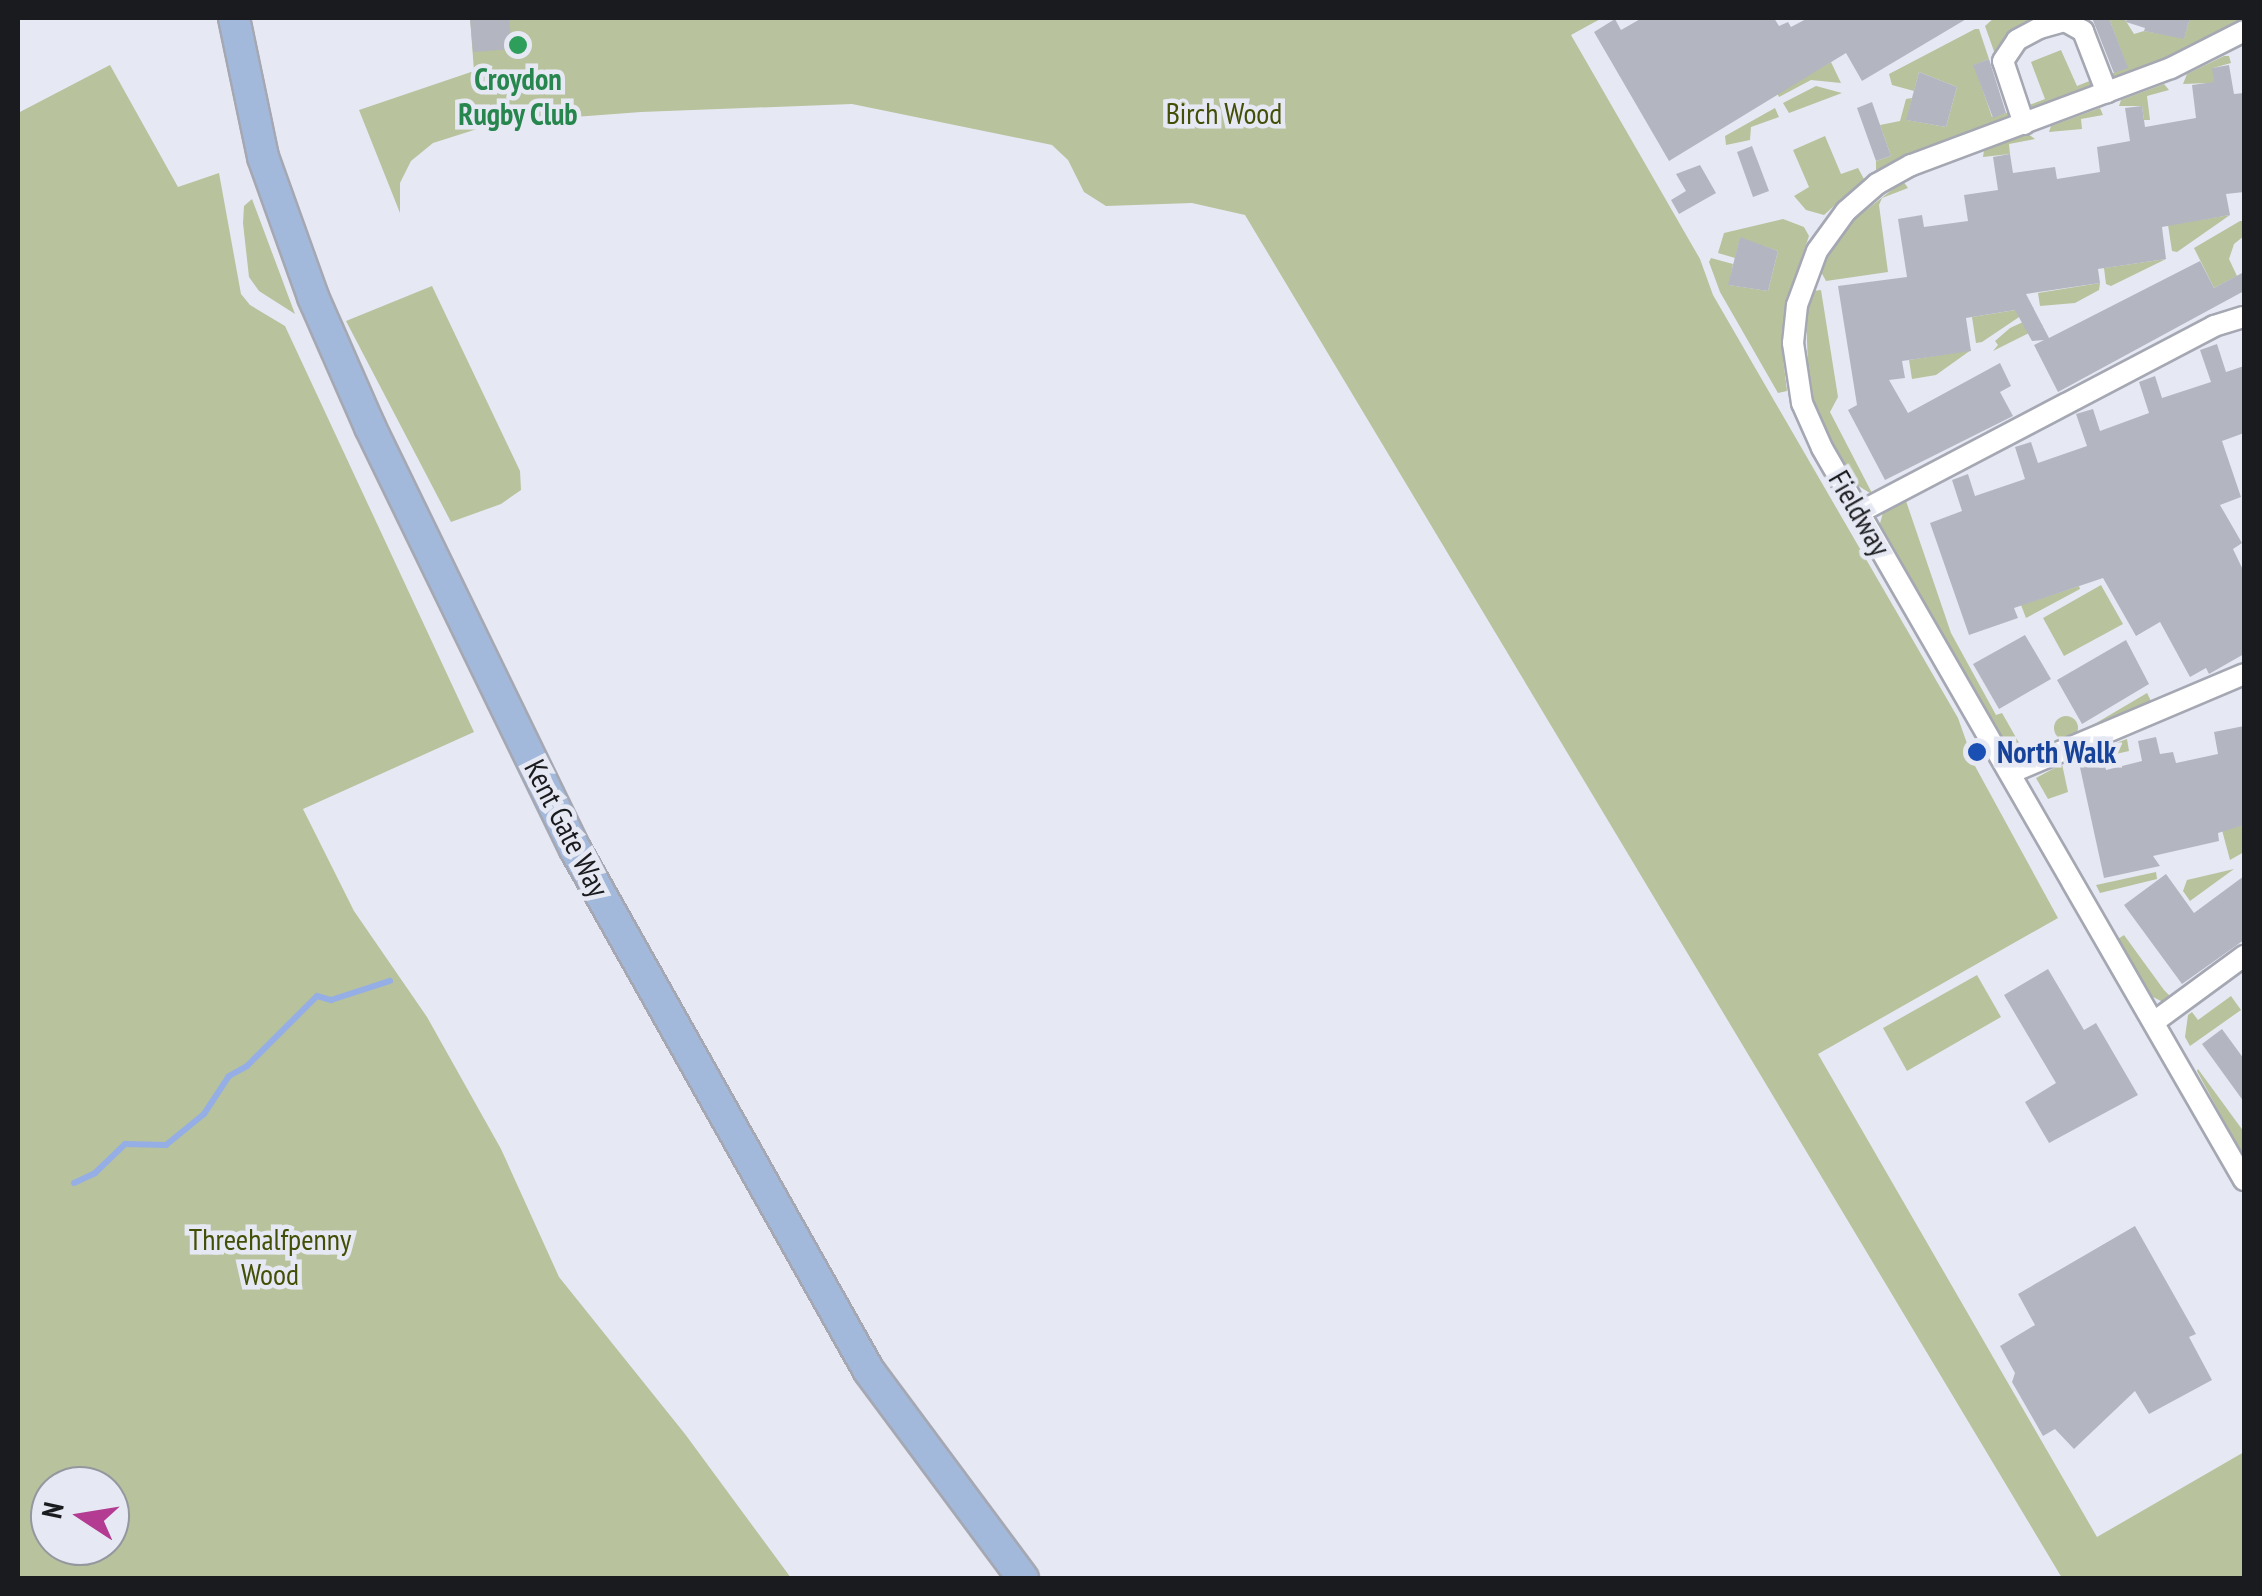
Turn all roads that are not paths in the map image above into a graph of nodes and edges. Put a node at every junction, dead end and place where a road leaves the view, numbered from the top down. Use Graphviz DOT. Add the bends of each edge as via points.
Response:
graph roads {
  1 [pos="234,18"];
  2 [pos="2244,31"];
  3 [pos="2107,93"];
  4 [pos="2024,124"];
  5 [pos="2244,317"];
  6 [pos="1860,512"];
  7 [pos="2244,674"];
  8 [pos="2010,773"];
  9 [pos="2244,956"];
  10 [pos="2154,1022"];
  11 [pos="2244,1180"];
  12 [pos="1023,1578"];
  1 -- 12 [label="main road, Kent Gate Way" via="263,157 312,297 575,849 868,1371"];
  2 -- 3 [label="street, Fieldway"];
  3 -- 4 [label="street, Fieldway"];
  3 -- 4 [label="street" via="2083,30 2065,22 2040,28 2017,40 2003,61"];
  4 -- 6 [label="street, Fieldway" via="1877,184 1833,226 1808,268 1794,324 1799,389 1811,426"];
  5 -- 6 [label="street" via="2214,326"];
  6 -- 8 [label="street, Fieldway"];
  7 -- 8 [label="street"];
  8 -- 10 [label="street, Fieldway"];
  9 -- 10 [label="street"];
  10 -- 11 [label="street, Fieldway"];
}
